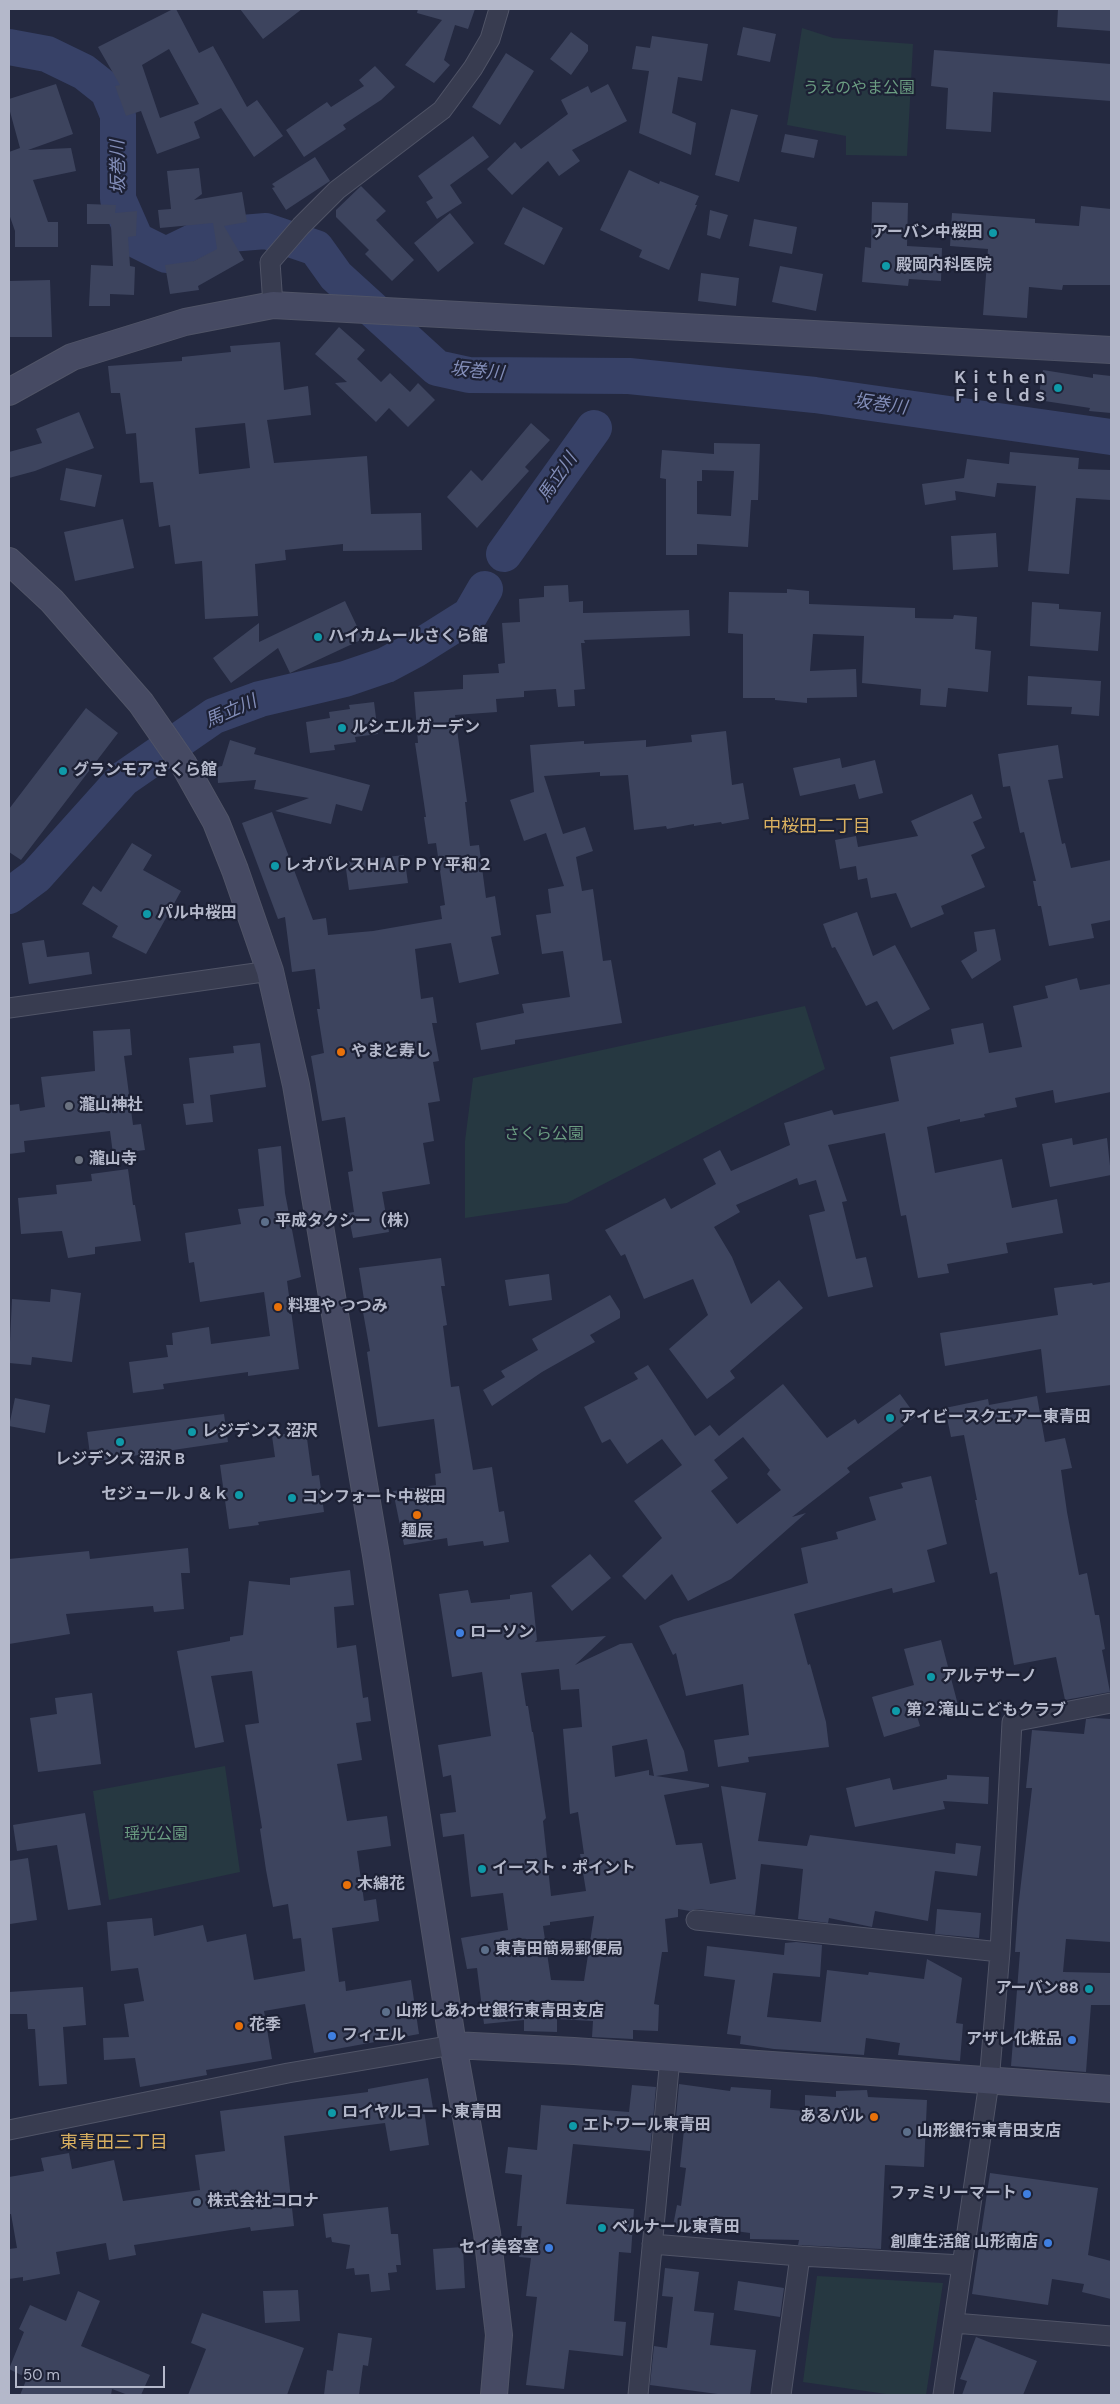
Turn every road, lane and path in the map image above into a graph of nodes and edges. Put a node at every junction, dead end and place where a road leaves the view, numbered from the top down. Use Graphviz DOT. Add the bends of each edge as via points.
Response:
graph roads {
  1 [pos="499,9"];
  2 [pos="273,305"];
  3 [pos="1111,350"];
  4 [pos="9,392"];
  5 [pos="9,562"];
  6 [pos="270,971"];
  7 [pos="9,1008"];
  8 [pos="1111,1703"];
  9 [pos="696,1920"];
  10 [pos="1000,1952"];
  11 [pos="453,2045"];
  12 [pos="670,2058"];
  13 [pos="990,2082"];
  14 [pos="1111,2089"];
  15 [pos="9,2130"];
  16 [pos="652,2244"];
  17 [pos="800,2256"];
  18 [pos="962,2266"];
  19 [pos="954,2323"];
  20 [pos="1111,2336"];
  21 [pos="494,2395"];
  22 [pos="638,2395"];
  23 [pos="781,2395"];
  24 [pos="943,2395"];
  1 -- 2 [label="street" via="490,39 442,110 338,190 270,262"];
  2 -- 3 [label="street"];
  2 -- 4 [label="street" via="185,322 72,357"];
  5 -- 6 [label="street" via="52,601 141,703 184,765 219,830 236,870"];
  6 -- 7 [label="street"];
  6 -- 11 [label="street" via="296,1085 376,1555"];
  8 -- 10 [label="street" via="1012,1722"];
  9 -- 10 [label="street"];
  10 -- 13 [label="street"];
  11 -- 12 [label="street"];
  11 -- 15 [label="street" via="288,2073"];
  11 -- 21 [label="street" via="487,2233 499,2335"];
  12 -- 13 [label="street"];
  12 -- 16 [label="street"];
  13 -- 14 [label="street"];
  13 -- 18 [label="street"];
  16 -- 17 [label="street"];
  16 -- 22 [label="street"];
  17 -- 18 [label="street"];
  17 -- 23 [label="street"];
  18 -- 19 [label="street"];
  19 -- 20 [label="street"];
  19 -- 24 [label="street"];
}
